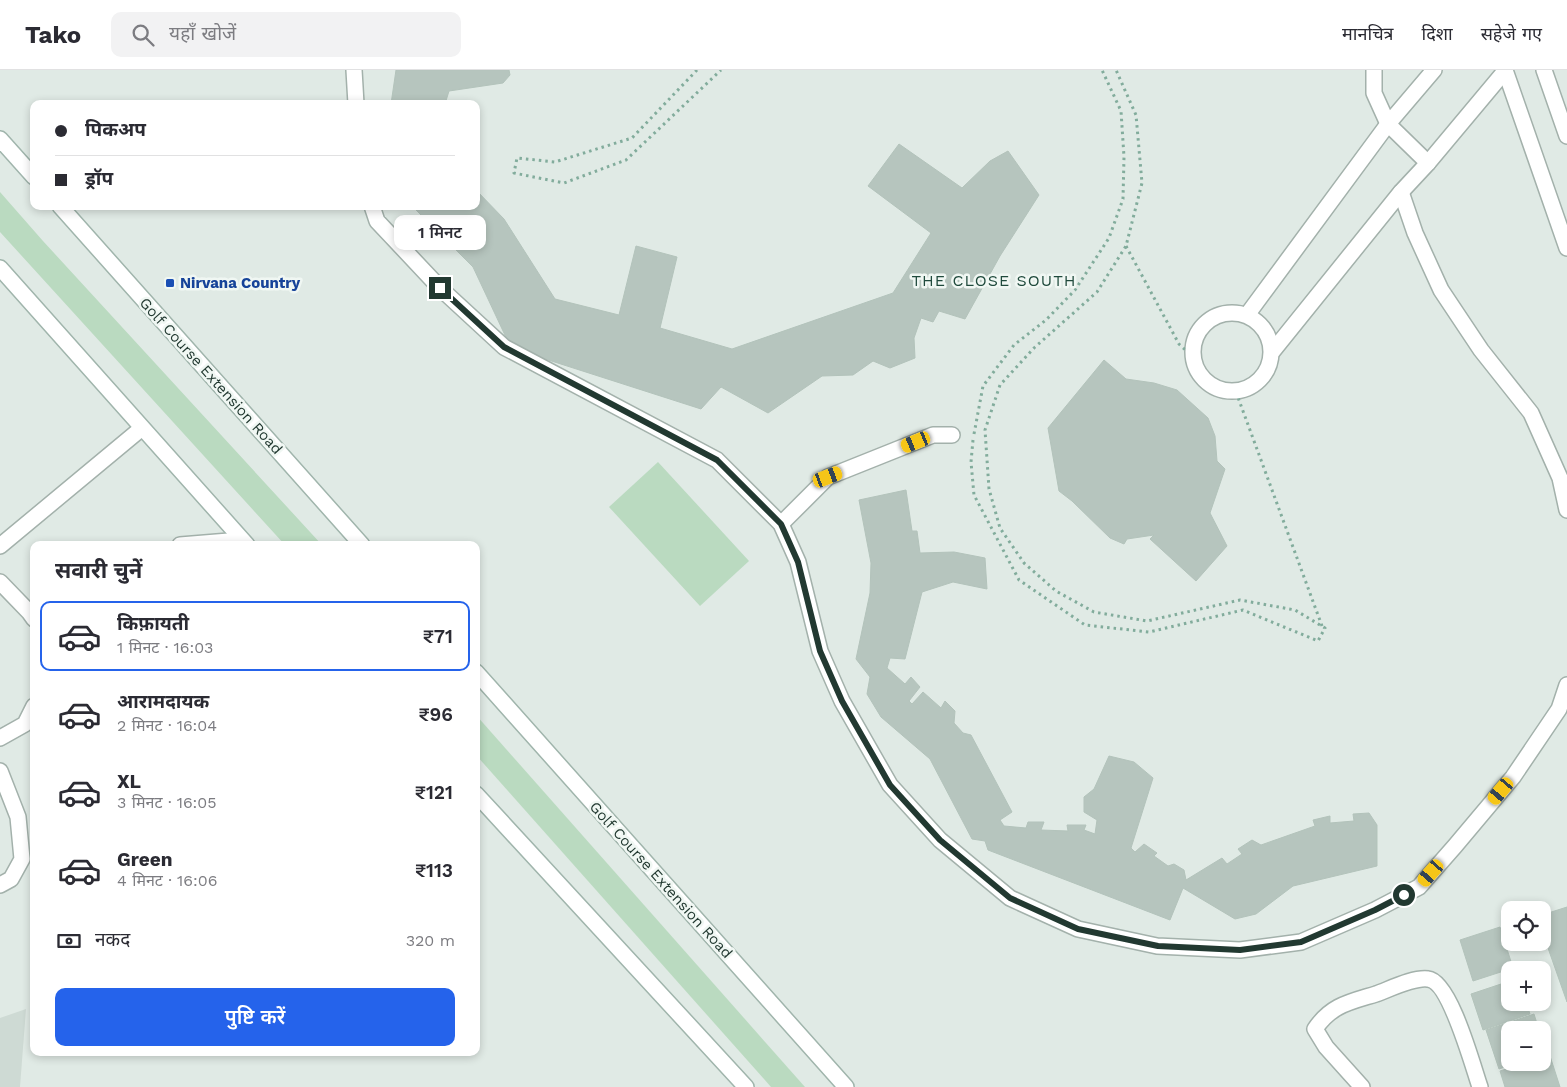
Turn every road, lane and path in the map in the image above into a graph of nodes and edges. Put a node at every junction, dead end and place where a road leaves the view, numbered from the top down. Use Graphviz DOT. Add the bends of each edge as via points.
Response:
graph roads {
  1 [pos="354,70"];
  2 [pos="697,70"];
  3 [pos="721,70"];
  4 [pos="1102,70"];
  5 [pos="1116,70"];
  6 [pos="1374,70"];
  7 [pos="1434,70"];
  8 [pos="1505,70"];
  9 [pos="1544,70"];
  10 [pos="356,100"];
  11 [pos="1388,124"];
  12 [pos="1567,136"];
  13 [pos="0,139"];
  14 [pos="1428,163"];
  15 [pos="30,173"];
  16 [pos="1400,192"];
  17 [pos="64,210"];
  18 [pos="373,210"];
  19 [pos="1126,246"];
  20 [pos="1567,248"];
  21 [pos="0,268"];
  22 [pos="1247,315"];
  23 [pos="1272,352"];
  24 [pos="1193,357"];
  25 [pos="1236,392"];
  26 [pos="142,428"];
  27 [pos="952,435"];
  28 [pos="1567,510"];
  29 [pos="781,524"];
  30 [pos="243,541"];
  31 [pos="358,541"];
  32 [pos="0,546"];
  33 [pos="0,582"];
  34 [pos="30,611"];
  35 [pos="1322,626"];
  36 [pos="480,676"];
  37 [pos="1567,685"];
  38 [pos="30,714"];
  39 [pos="0,738"];
  40 [pos="0,771"];
  41 [pos="480,798"];
  42 [pos="0,886"];
  43 [pos="746,1087"];
  44 [pos="846,1087"];
  45 [pos="1362,1087"];
  46 [pos="1480,1087"];
  1 -- 10 [label="main road"];
  2 -- 3 [label="path" via="632,138 555,162 517,158 514,173 564,182 626,160"];
  4 -- 35 [label="path" via="1121,111 1123,199 1109,238 1076,290 1046,320 1014,345 983,386 971,462 974,495 1019,580 1085,625 1150,632 1243,610 1318,641 1325,628"];
  5 -- 19 [label="path" via="1136,115 1142,183"];
  6 -- 11 [label="main road" via="1374,93"];
  7 -- 11 [label="main road"];
  8 -- 14 [label="main road"];
  8 -- 20 [label="main road"];
  9 -- 12 [label="main road"];
  11 -- 14 [label="main road"];
  11 -- 22 [label="main road"];
  13 -- 15 [label="main road"];
  14 -- 16 [label="main road"];
  16 -- 23 [label="main road"];
  16 -- 28 [label="main road" via="1441,290 1481,350 1531,413 1560,478"];
  17 -- 31 [label="main road, Golf Course Extension Road"];
  18 -- 29 [label="main road" via="377,221 440,288 504,347 717,460"];
  19 -- 24 [label="path" via="1179,344"];
  19 -- 35 [label="path" via="1097,292 1034,348 1000,385 985,430 989,489 1000,528 1024,563 1056,591 1094,612 1147,621 1240,600 1295,610"];
  21 -- 26 [label="main road"];
  22 -- 23 [label="main road" via="1260,324"];
  22 -- 24 [label="main road" via="1232,312 1216,315 1203,324 1195,337"];
  23 -- 25 [label="main road" via="1269,368 1260,381"];
  24 -- 25 [label="main road" via="1195,368 1204,381 1217,390"];
  25 -- 35 [label="path"];
  26 -- 30 [label="main road"];
  26 -- 32 [label="main road"];
  27 -- 29 [label="main road" via="933,435 828,477"];
  29 -- 37 [label="main road" via="798,562 820,651 842,701 890,785 940,840 1010,898 1078,929 1158,946 1240,950 1301,942 1419,887 1513,778 1559,709"];
  33 -- 34 [label="main road"];
  36 -- 44 [label="main road, Golf Course Extension Road"];
  38 -- 39 [label="main road" via="25,724"];
  40 -- 42 [label="main road" via="18,817 22,860 11,879"];
  41 -- 43 [label="main road"];
  45 -- 46 [label="main road" via="1326,1047 1315,1029 1323,1017 1339,1006 1429,979 1438,984 1455,1012"];
}
